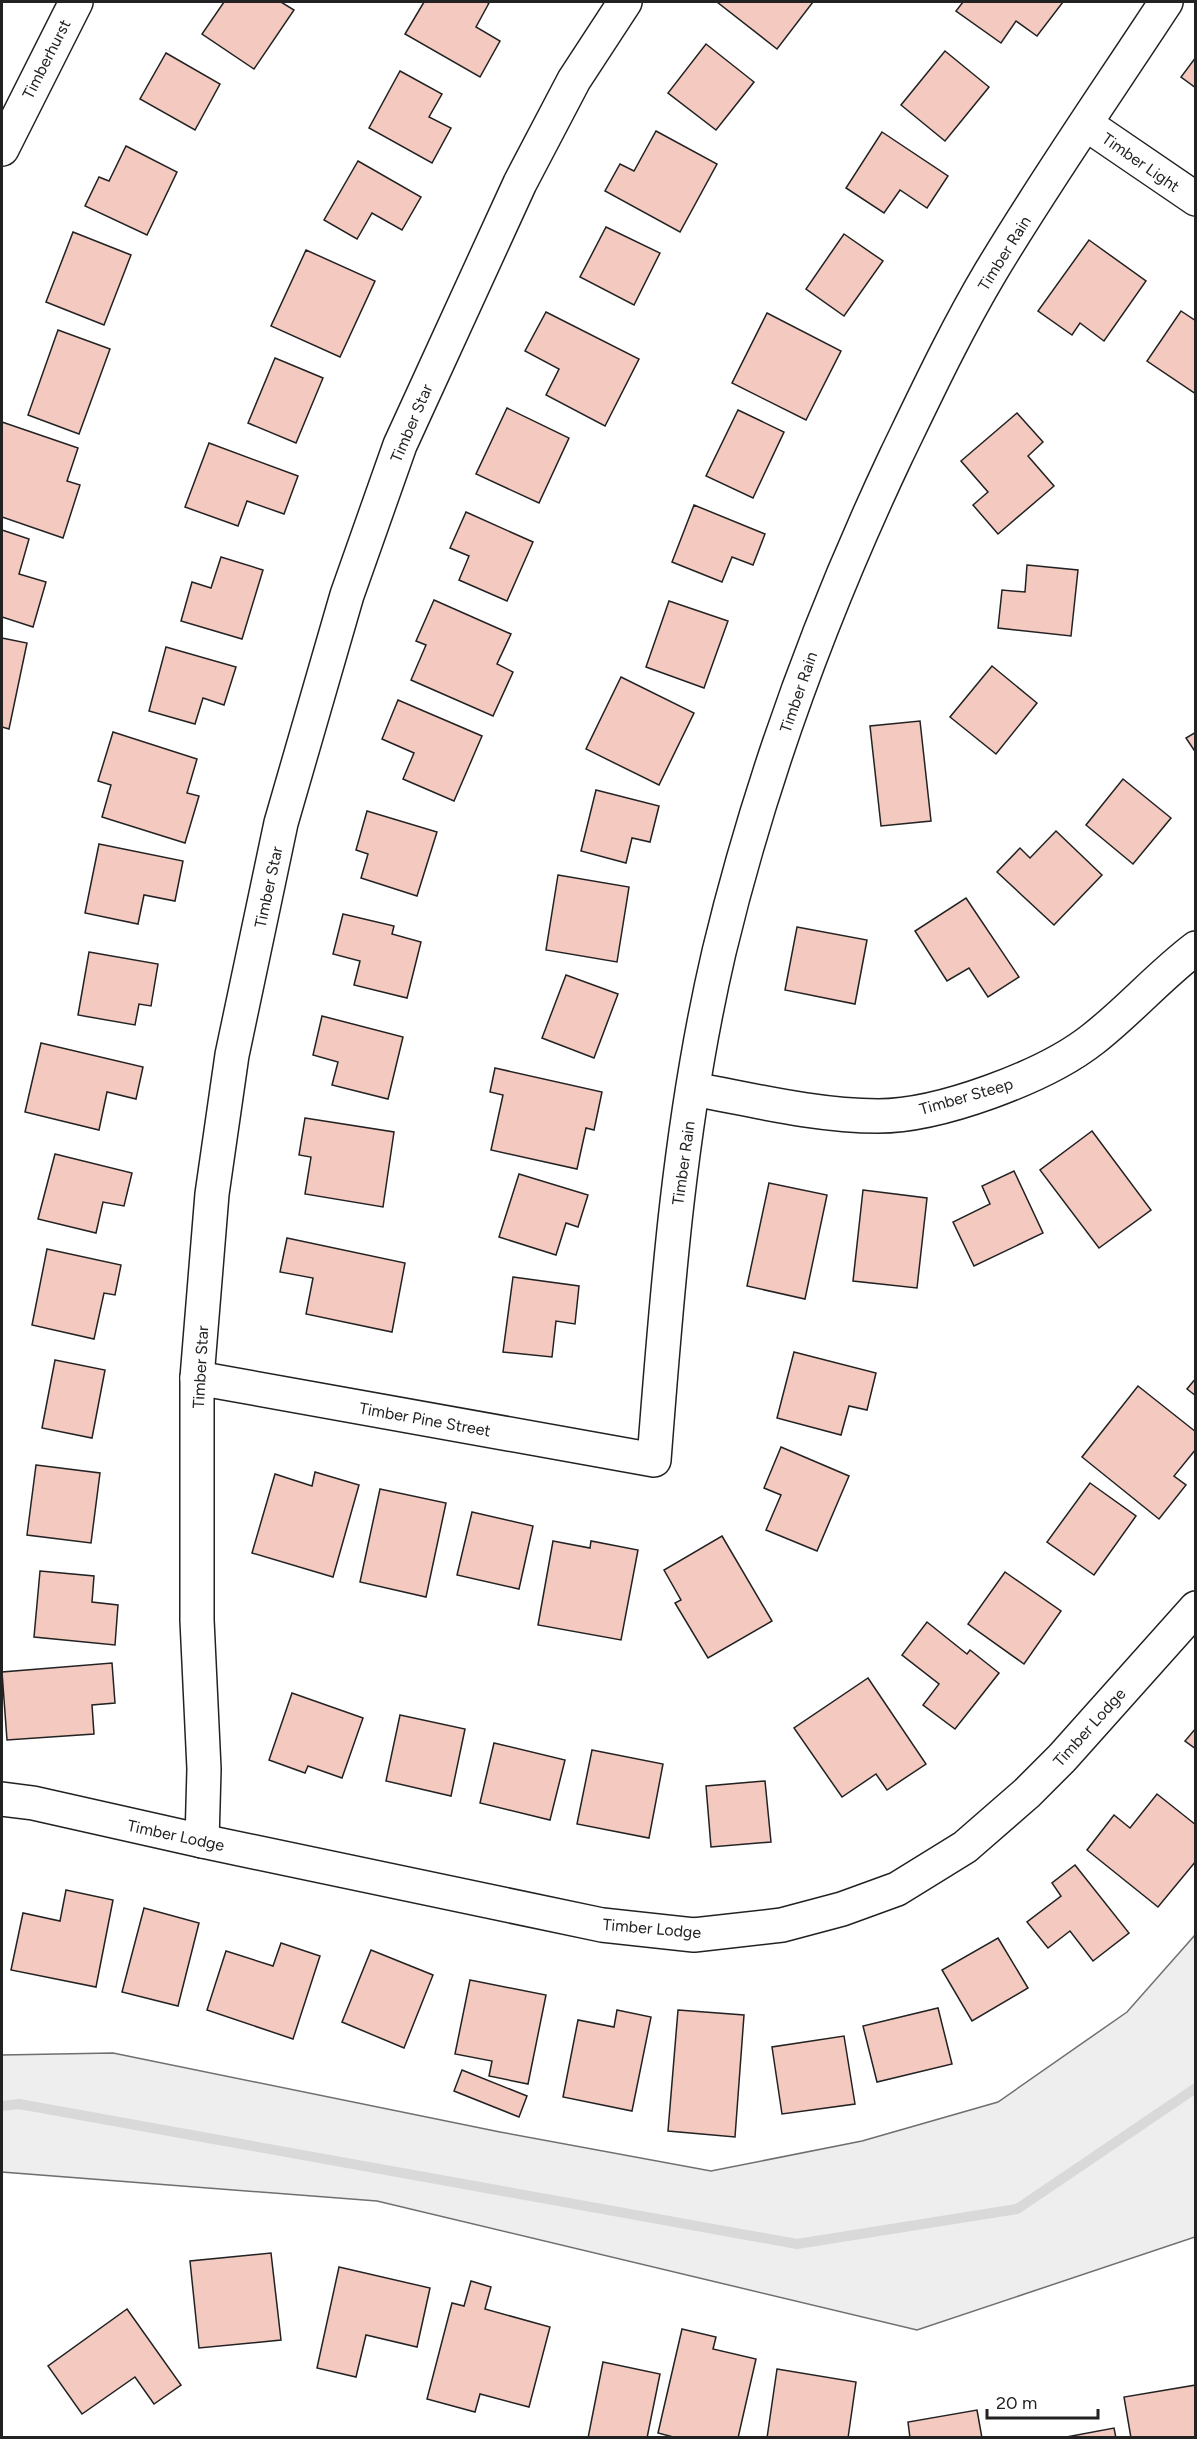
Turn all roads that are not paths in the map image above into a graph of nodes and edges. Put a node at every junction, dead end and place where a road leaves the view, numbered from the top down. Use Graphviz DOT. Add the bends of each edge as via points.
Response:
graph roads {
  1 [pos="75,2"];
  2 [pos="625,2"];
  3 [pos="1166,2"];
  4 [pos="1086,124"];
  5 [pos="2,148"];
  6 [pos="1196,199"];
  7 [pos="1196,948"];
  8 [pos="693,1089"];
  9 [pos="197,1378"];
  10 [pos="654,1460"];
  11 [pos="1196,1608"];
  12 [pos="2,1799"];
  13 [pos="202,1841"];
  1 -- 5 [label="street, Timberhurst"];
  2 -- 9 [label="street, Timber Star" via="574,80 520,183 400,445 347,596 281,823 232,1055 212,1194"];
  3 -- 4 [label="street, Timber Rain"];
  4 -- 6 [label="street, Timber Light"];
  4 -- 8 [label="street, Timber Rain" via="990,274 927,392 815,642 752,826 719,955"];
  7 -- 8 [label="street, Timber Steep" via="1093,1039 1060,1061 1024,1079 936,1108 879,1116 817,1111"];
  8 -- 10 [label="street, Timber Rain" via="669,1263"];
  9 -- 10 [label="street, Timber Pine Street"];
  9 -- 13 [label="street, Timber Star"];
  11 -- 13 [label="street, Timber Lodge" via="1062,1758 965,1847 897,1889 782,1925 694,1935 602,1925"];
  12 -- 13 [label="street, Timber Lodge"];
}
